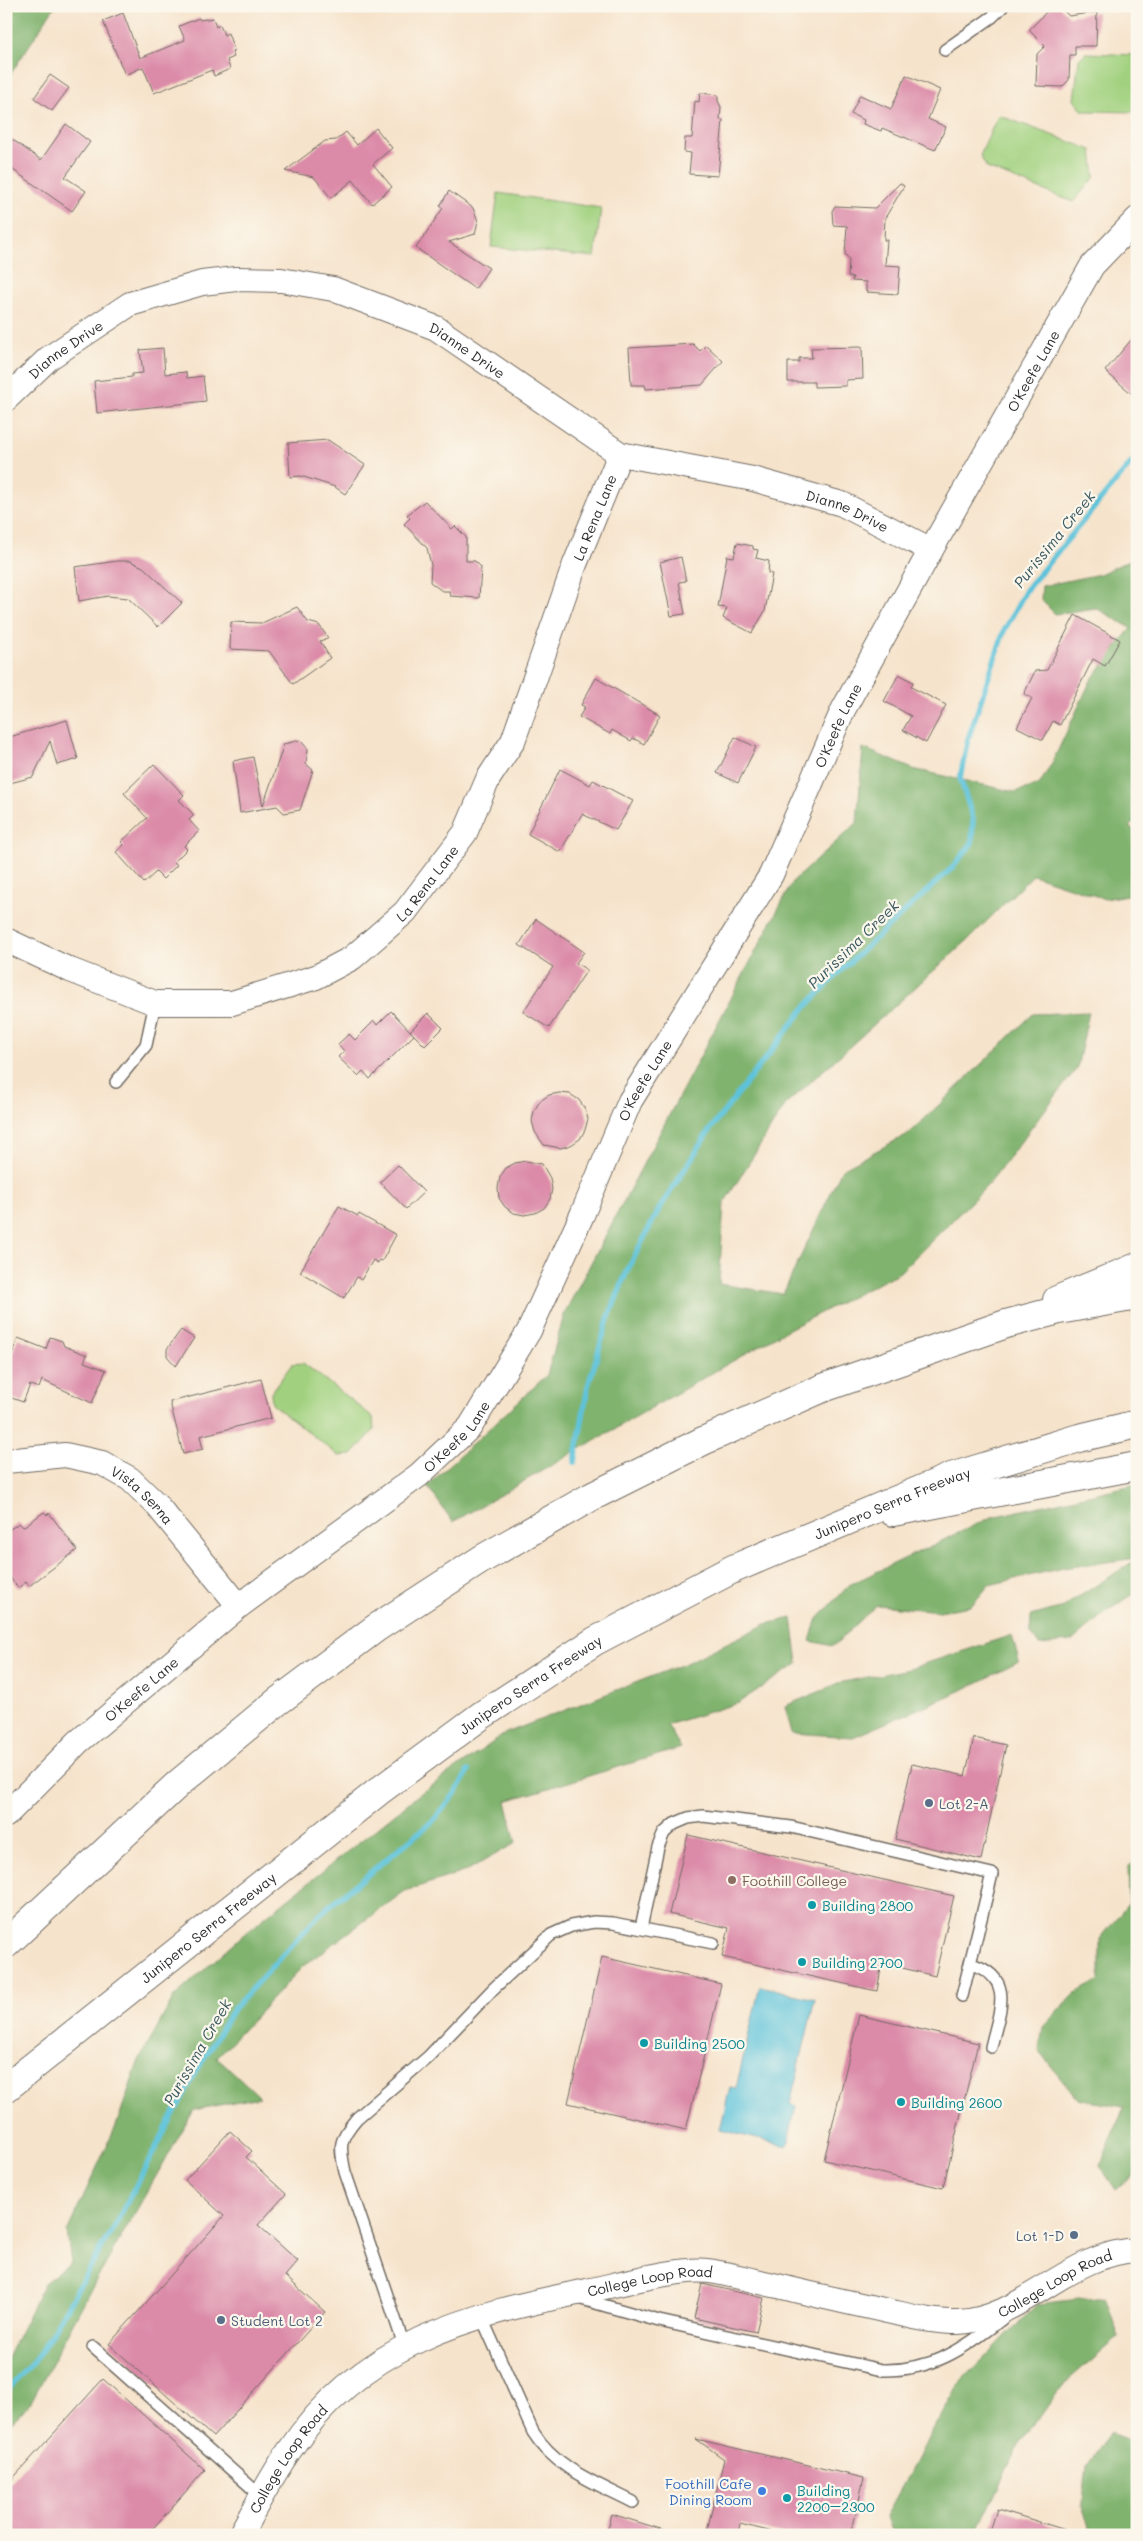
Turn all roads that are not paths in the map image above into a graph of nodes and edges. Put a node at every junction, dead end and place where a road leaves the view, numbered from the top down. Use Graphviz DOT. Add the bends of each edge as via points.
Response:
graph roads {
  1 [pos="1003,6"];
  2 [pos="946,50"];
  3 [pos="1137,219"];
  4 [pos="6,399"];
  5 [pos="620,454"];
  6 [pos="931,550"];
  7 [pos="6,940"];
  8 [pos="155,1003"];
  9 [pos="116,1082"];
  10 [pos="1137,1267"];
  11 [pos="1137,1296"];
  12 [pos="1006,1324"];
  13 [pos="1137,1424"];
  14 [pos="6,1461"];
  15 [pos="1137,1466"];
  16 [pos="852,1517"];
  17 [pos="239,1606"];
  18 [pos="6,1815"];
  19 [pos="640,1928"];
  20 [pos="713,1943"];
  21 [pos="6,1944"];
  22 [pos="971,1964"];
  23 [pos="962,1996"];
  24 [pos="991,2046"];
  25 [pos="6,2088"];
  26 [pos="1137,2250"];
  27 [pos="1042,2287"];
  28 [pos="568,2295"];
  29 [pos="481,2316"];
  30 [pos="404,2345"];
  31 [pos="93,2347"];
  32 [pos="261,2496"];
  33 [pos="633,2502"];
  34 [pos="240,2535"];
  1 -- 2 [label="lane"];
  3 -- 6 [label="street, O'Keefe Lane" via="1092,266"];
  4 -- 5 [label="street, Dianne Drive" via="49,358 130,304 202,283 281,280 333,289 436,328"];
  5 -- 6 [label="street, Dianne Drive" via="753,479 834,502"];
  5 -- 8 [label="street, La Rena Lane" via="575,564 513,741 488,779 465,833 405,912 352,958 316,977 232,1003"];
  6 -- 17 [label="street, O'Keefe Lane" via="843,710 771,875 630,1102 529,1331 470,1427 418,1475"];
  7 -- 8 [label="street, La Rena Lane" via="70,970"];
  8 -- 9 [label="lane" via="146,1045"];
  10 -- 12 [label="highway"];
  11 -- 12 [label="highway" via="1058,1310"];
  12 -- 21 [label="highway" via="822,1388 591,1497 482,1559 376,1628 277,1702 179,1783"];
  13 -- 16 [label="highway, Junipero Serra Freeway" via="951,1477"];
  14 -- 17 [label="street, Vista Serna" via="65,1455 102,1463 130,1479 156,1504"];
  15 -- 16 [label="highway" via="960,1501"];
  16 -- 25 [label="highway, Junipero Serra Freeway" via="733,1569 595,1641 482,1715 379,1791"];
  17 -- 18 [label="street, O'Keefe Lane" via="78,1742"];
  19 -- 20 [label="lane"];
  19 -- 22 [label="lane" via="658,1847 664,1833 674,1824 703,1816 766,1822 992,1874"];
  19 -- 30 [label="lane" via="594,1922 572,1926 551,1935 428,2057 357,2118 344,2135 340,2153 345,2172"];
  22 -- 23 [label="lane"];
  22 -- 24 [label="lane" via="987,1969 998,1980 1001,2000"];
  26 -- 27 [label="street, College Loop Road" via="1112,2253 1088,2262"];
  27 -- 28 [label="street, College Loop Road" via="990,2316 965,2322 947,2322 703,2270"];
  27 -- 28 [label="lane" via="962,2350 918,2367 895,2370 882,2370 659,2322"];
  28 -- 29 [label="street, College Loop Road"];
  29 -- 30 [label="street, College Loop Road"];
  29 -- 33 [label="lane" via="543,2448 574,2473"];
  30 -- 32 [label="street, College Loop Road" via="368,2368 332,2398 290,2449"];
  31 -- 32 [label="lane"];
  32 -- 34 [label="street, College Loop Road"];
}
